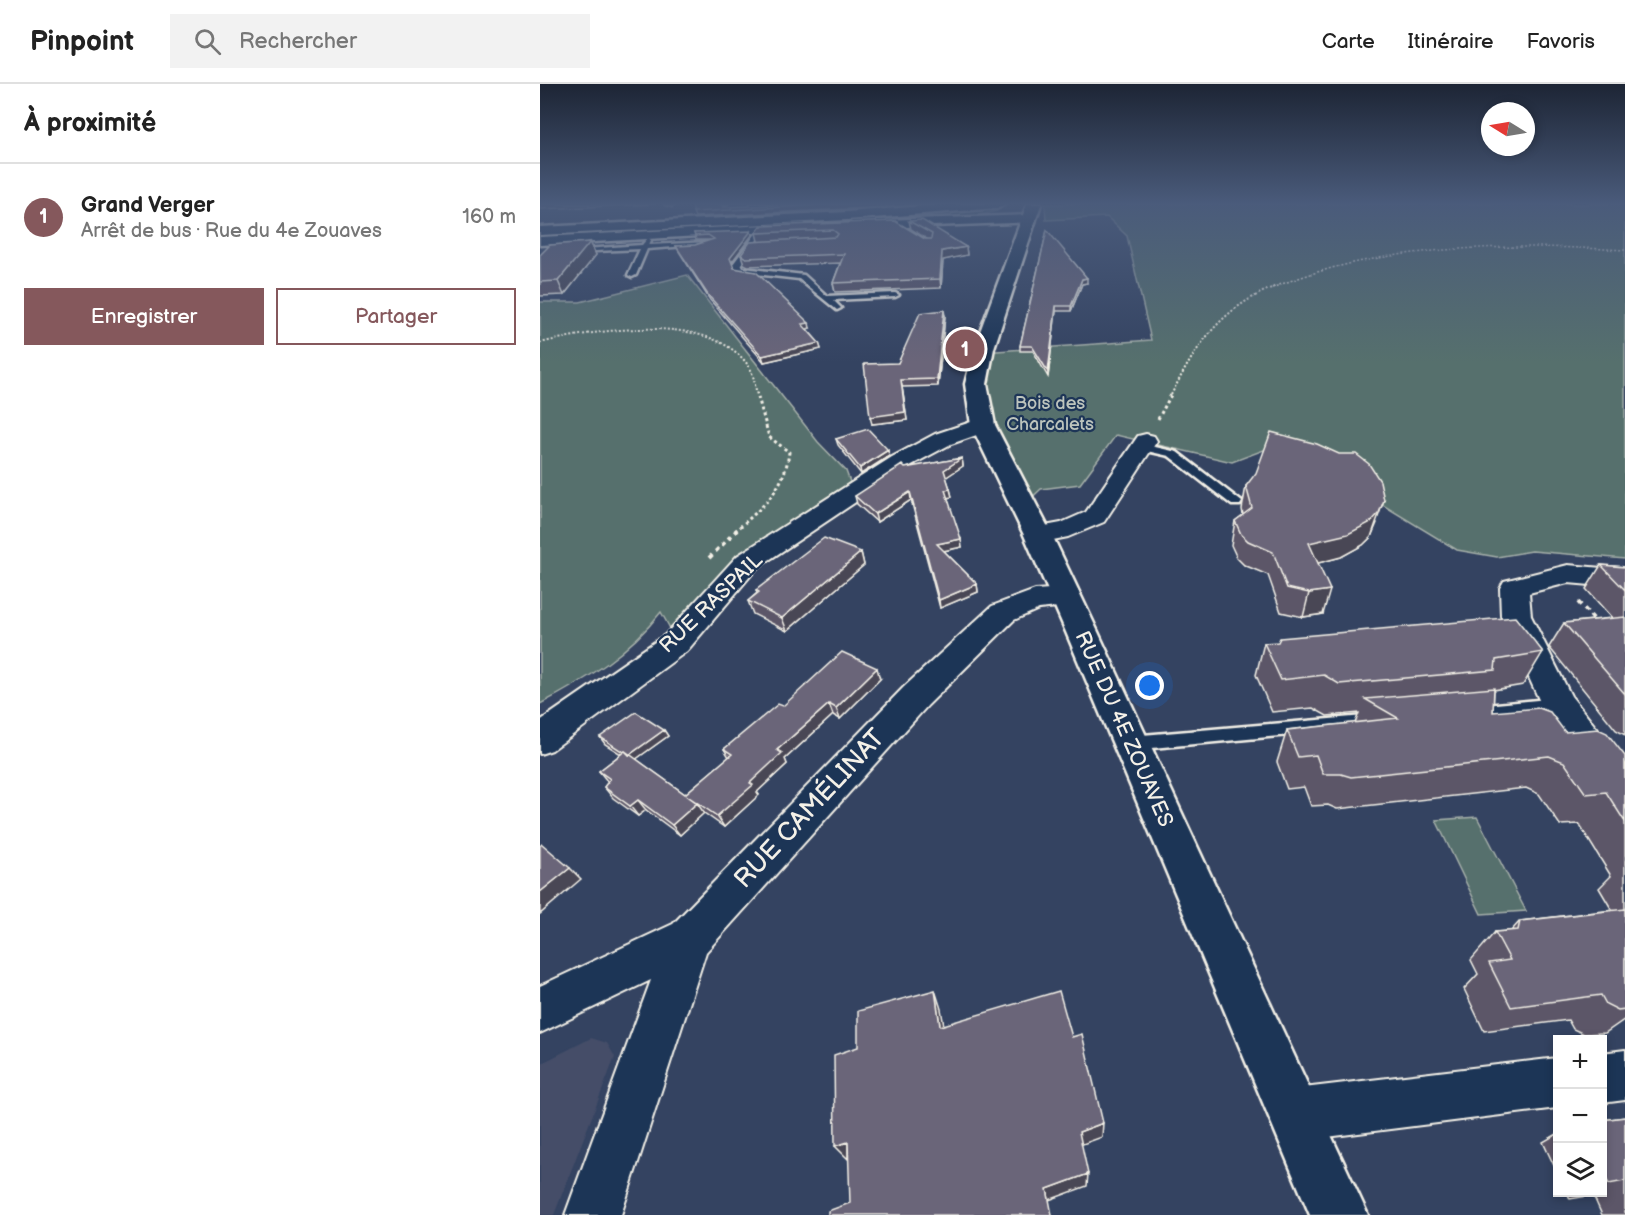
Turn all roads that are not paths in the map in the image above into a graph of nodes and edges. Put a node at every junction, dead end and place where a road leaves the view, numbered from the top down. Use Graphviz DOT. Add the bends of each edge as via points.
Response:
graph roads {
  1 [pos="640,257"];
  2 [pos="742,257"];
  3 [pos="1014,257"];
  4 [pos="632,275"];
  5 [pos="895,295"];
  6 [pos="825,298"];
  7 [pos="837,308"];
  8 [pos="983,425"];
  9 [pos="1144,444"];
  10 [pos="1236,502"];
  11 [pos="1038,535"];
  12 [pos="1625,579"];
  13 [pos="1066,598"];
  14 [pos="1558,704"];
  15 [pos="1454,714"];
  16 [pos="1396,719"];
  17 [pos="540,740"];
  18 [pos="1131,743"];
  19 [pos="1625,792"];
  20 [pos="688,939"];
  21 [pos="540,1010"];
  22 [pos="1625,1075"];
  23 [pos="1607,1077"];
  24 [pos="1553,1083"];
  25 [pos="1295,1115"];
  26 [pos="593,1215"];
  27 [pos="1339,1215"];
  1 -- 4 [label="lane"];
  2 -- 6 [label="lane" via="738,264 740,270 801,277"];
  3 -- 8 [label="main road, RUE DU 4E ZOUAVES" via="976,384"];
  5 -- 6 [label="lane"];
  6 -- 7 [label="lane"];
  8 -- 11 [label="main road, RUE DU 4E ZOUAVES"];
  8 -- 17 [label="street, RUE RASPAIL" via="943,439 900,462 747,562 676,643"];
  9 -- 10 [label="lane" via="1173,454"];
  9 -- 11 [label="street" via="1095,517 1068,529"];
  11 -- 13 [label="main road, RUE DU 4E ZOUAVES"];
  12 -- 14 [label="street" via="1568,574 1514,588 1516,616"];
  13 -- 18 [label="main road, RUE DU 4E ZOUAVES"];
  13 -- 20 [label="street, RUE CAMÉLINAT" via="1035,600 1003,613 916,696"];
  14 -- 15 [label="lane"];
  14 -- 19 [label="street"];
  16 -- 18 [label="lane"];
  18 -- 25 [label="main road, RUE DU 4E ZOUAVES"];
  20 -- 21 [label="street, RUE CAMÉLINAT"];
  20 -- 26 [label="street"];
  22 -- 23 [label="street"];
  24 -- 25 [label="street"];
  25 -- 27 [label="main road, RUE DU 4E ZOUAVES"];
}
